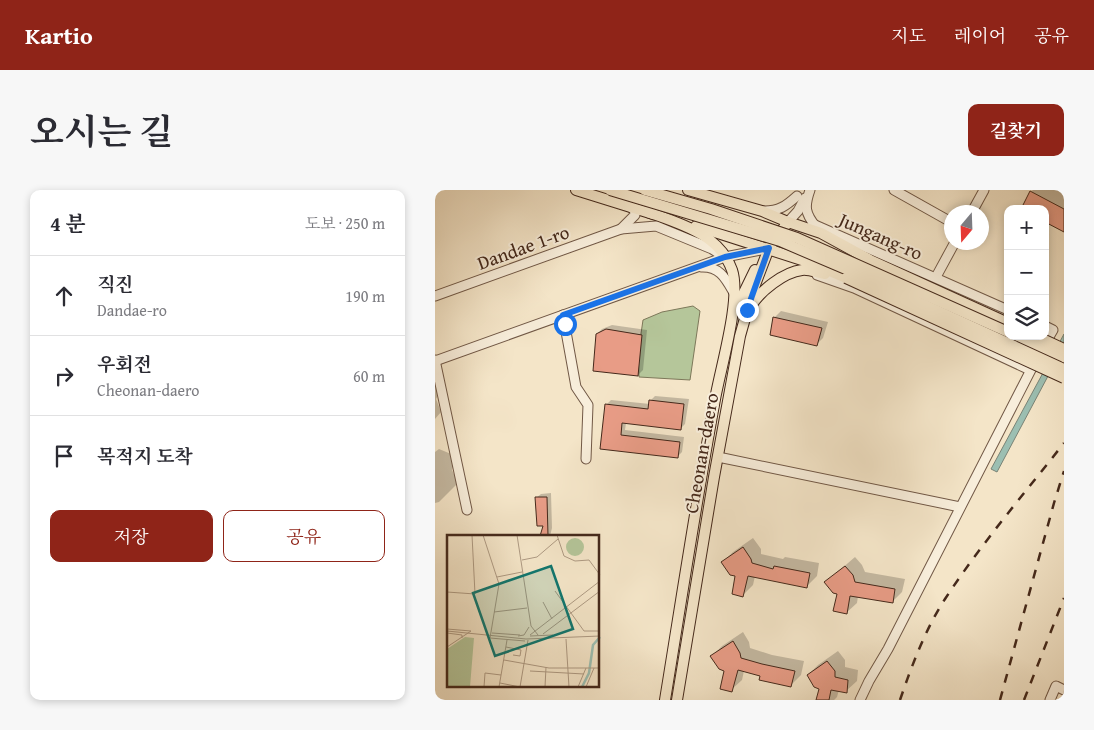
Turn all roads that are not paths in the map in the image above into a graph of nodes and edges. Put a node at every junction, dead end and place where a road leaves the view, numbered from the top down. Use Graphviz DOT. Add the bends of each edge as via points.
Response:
graph roads {
  1 [pos="576,190"];
  2 [pos="609,190"];
  3 [pos="645,190"];
  4 [pos="688,190"];
  5 [pos="810,190"];
  6 [pos="895,190"];
  7 [pos="984,190"];
  8 [pos="798,193"];
  9 [pos="976,205"];
  10 [pos="631,207"];
  11 [pos="762,211"];
  12 [pos="648,212"];
  13 [pos="944,218"];
  14 [pos="788,222"];
  15 [pos="813,224"];
  16 [pos="621,230"];
  17 [pos="821,233"];
  18 [pos="769,248"];
  19 [pos="951,250"];
  20 [pos="725,257"];
  21 [pos="698,267"];
  22 [pos="803,270"];
  23 [pos="936,277"];
  24 [pos="846,278"];
  25 [pos="734,293"];
  26 [pos="435,296"];
  27 [pos="1004,308"];
  28 [pos="747,310"];
  29 [pos="563,315"];
  30 [pos="732,320"];
  31 [pos="1004,321"];
  32 [pos="1004,330"];
  33 [pos="1027,340"];
  34 [pos="1035,340"];
  35 [pos="1044,340"];
  36 [pos="1045,340"];
  37 [pos="1032,348"];
  38 [pos="1064,349"];
  39 [pos="1064,357"];
  40 [pos="1009,360"];
  41 [pos="435,361"];
  42 [pos="1064,369"];
  43 [pos="1030,370"];
  44 [pos="1064,378"];
  45 [pos="718,457"];
  46 [pos="586,460"];
  47 [pos="960,507"];
  48 [pos="467,510"];
  49 [pos="1060,688"];
  50 [pos="665,700"];
  51 [pos="677,700"];
  52 [pos="860,700"];
  53 [pos="1050,700"];
  1 -- 10 [label="main road"];
  2 -- 42 [label="main road, bridge" via="780,241"];
  3 -- 32 [label="main road, bridge" via="797,238"];
  4 -- 11 [label="main road"];
  5 -- 14 [label="street" via="798,212"];
  5 -- 15 [label="street" via="805,204"];
  6 -- 13 [label="street"];
  7 -- 9 [label="street"];
  8 -- 11 [label="street" via="784,208"];
  8 -- 14 [label="street" via="790,208"];
  10 -- 12 [label="main road"];
  10 -- 16 [label="street" via="635,215"];
  11 -- 14 [label="main road"];
  12 -- 18 [label="main road"];
  12 -- 20 [label="main road" via="708,238"];
  14 -- 17 [label="main road"];
  14 -- 18 [label="main road, Cheonan-daero"];
  15 -- 17 [label="street"];
  15 -- 23 [label="street, Jungang-ro"];
  16 -- 20 [label="street, Dandae 1-ro" via="656,226"];
  16 -- 26 [label="street, Dandae 1-ro"];
  17 -- 31 [label="main road" via="870,260"];
  18 -- 20 [label="street"];
  18 -- 24 [label="main road"];
  18 -- 28 [label="main road, Cheonan-daero"];
  18 -- 30 [label="main road" via="753,272"];
  19 -- 23 [label="street, Jungang-ro"];
  20 -- 21 [label="street"];
  20 -- 25 [label="main road" via="732,270"];
  21 -- 25 [label="street" via="709,266 719,270"];
  21 -- 29 [label="street"];
  22 -- 24 [label="main road"];
  22 -- 28 [label="main road" via="767,287"];
  22 -- 40 [label="street" via="854,288"];
  23 -- 27 [label="street, Jungang-ro"];
  24 -- 44 [label="main road, bridge"];
  25 -- 30 [label="main road"];
  28 -- 45 [label="main road, Cheonan-daero"];
  29 -- 41 [label="street"];
  29 -- 46 [label="street" via="576,387 588,405"];
  30 -- 50 [label="main road, Cheonan-daero" via="714,402"];
  33 -- 39 [label="main road, bridge"];
  34 -- 37 [label="street"];
  35 -- 43 [label="street"];
  36 -- 38 [label="main road, bridge"];
  37 -- 40 [label="street" via="1026,357"];
  37 -- 43 [label="street"];
  40 -- 43 [label="street"];
  41 -- 48 [label="street"];
  43 -- 47 [label="street"];
  45 -- 47 [label="street"];
  45 -- 51 [label="main road, Cheonan-daero"];
  47 -- 52 [label="street"];
  49 -- 53 [label="street"];
}
